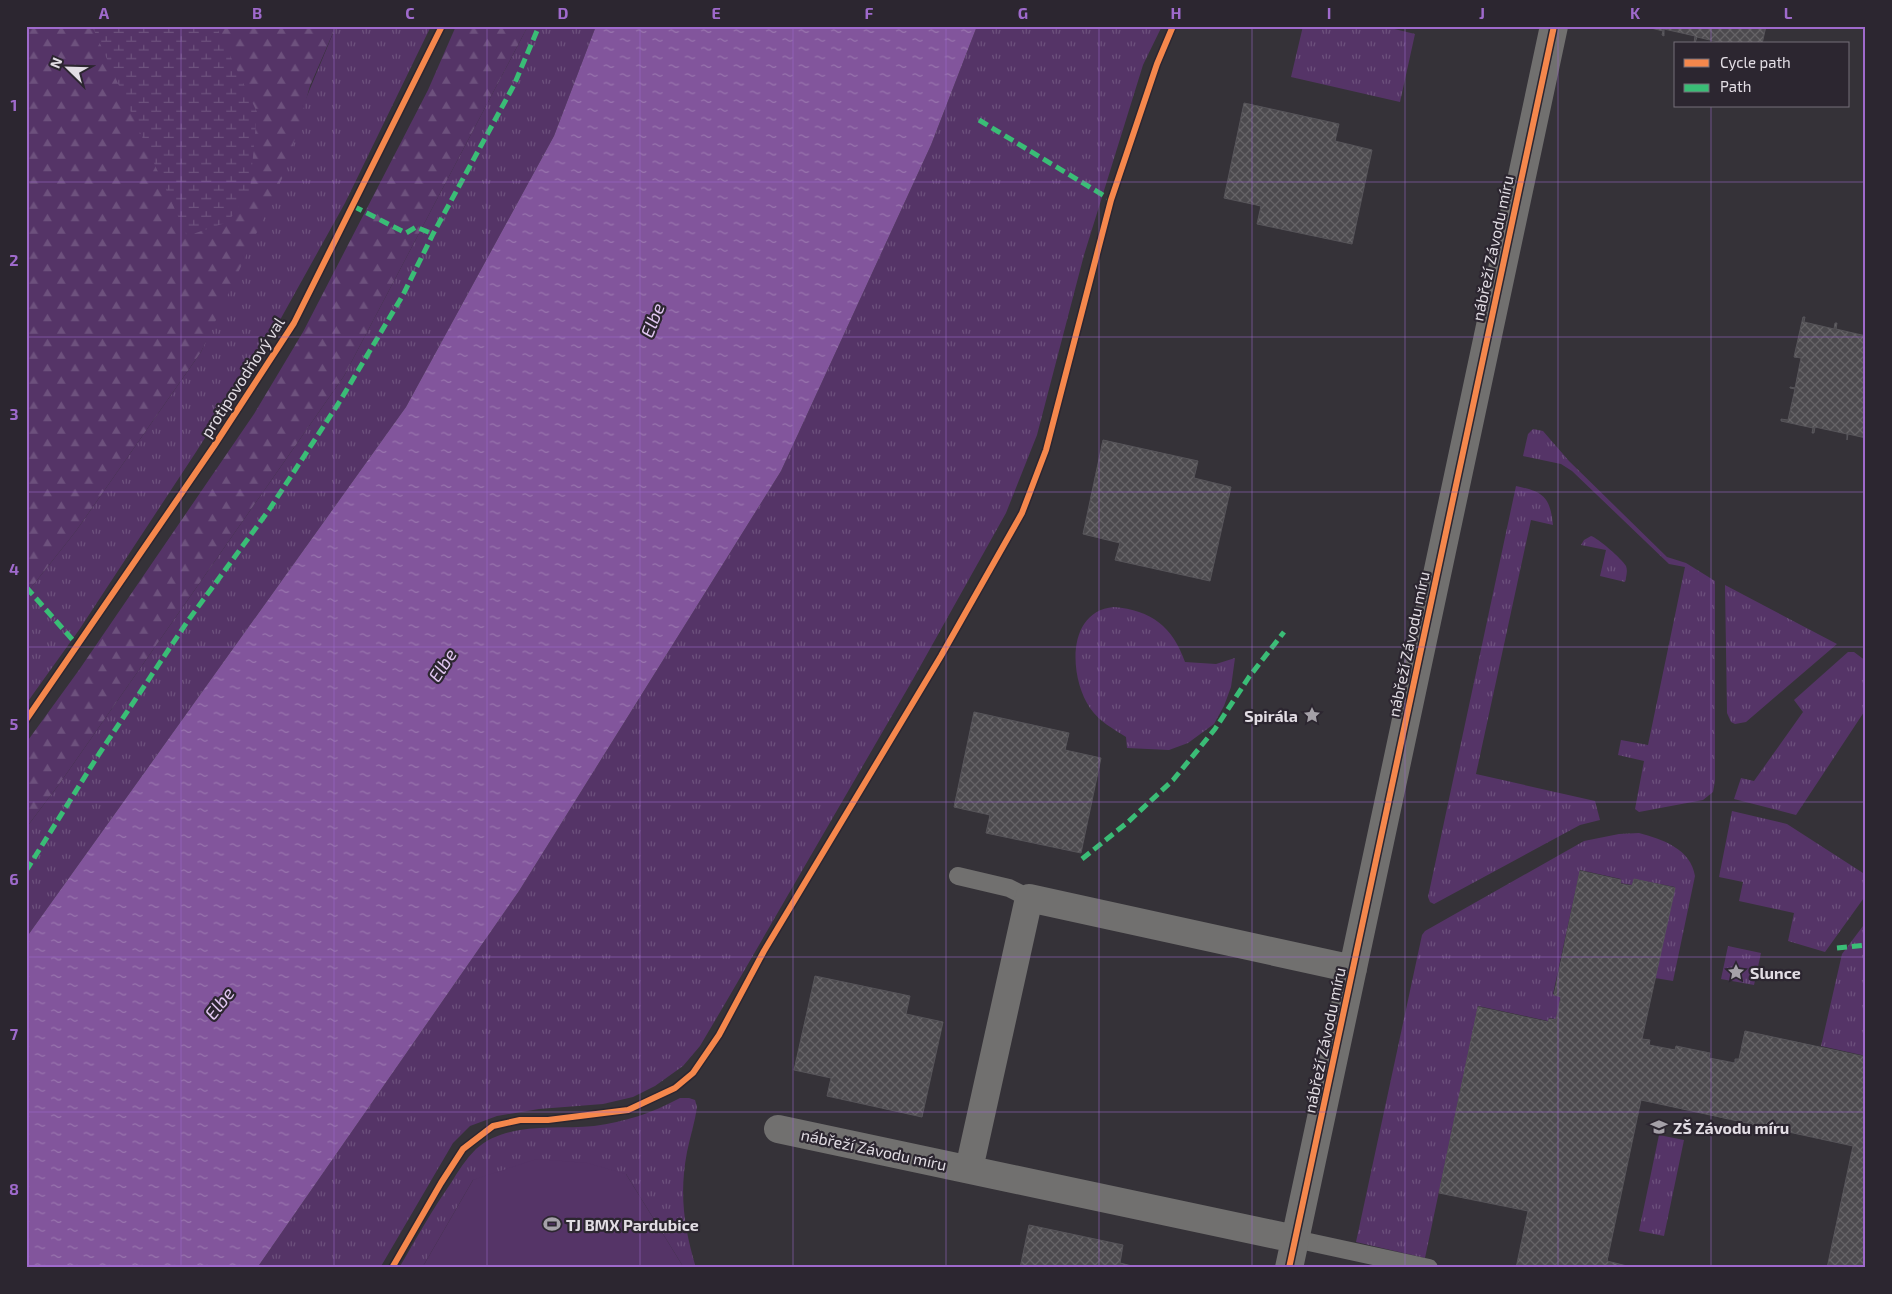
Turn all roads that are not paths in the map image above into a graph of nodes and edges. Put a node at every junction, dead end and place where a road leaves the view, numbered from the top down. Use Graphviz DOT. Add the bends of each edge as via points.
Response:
graph roads {
  1 [pos="1554,26"];
  2 [pos="958,876"];
  3 [pos="1029,898"];
  4 [pos="1353,969"];
  5 [pos="778,1129"];
  6 [pos="969,1169"];
  7 [pos="1295,1238"];
  8 [pos="1289,1268"];
  9 [pos="1429,1268"];
  1 -- 4 [label="street, nábřeží Závodu míru"];
  2 -- 3 [label="lane" via="1009,888"];
  3 -- 4 [label="street, nábřeží Závodu míru"];
  3 -- 6 [label="street, nábřeží Závodu míru"];
  4 -- 7 [label="street, nábřeží Závodu míru"];
  5 -- 6 [label="street, nábřeží Závodu míru"];
  6 -- 7 [label="street, nábřeží Závodu míru"];
  7 -- 8 [label="street, nábřeží Závodu míru"];
  7 -- 9 [label="lane"];
}
